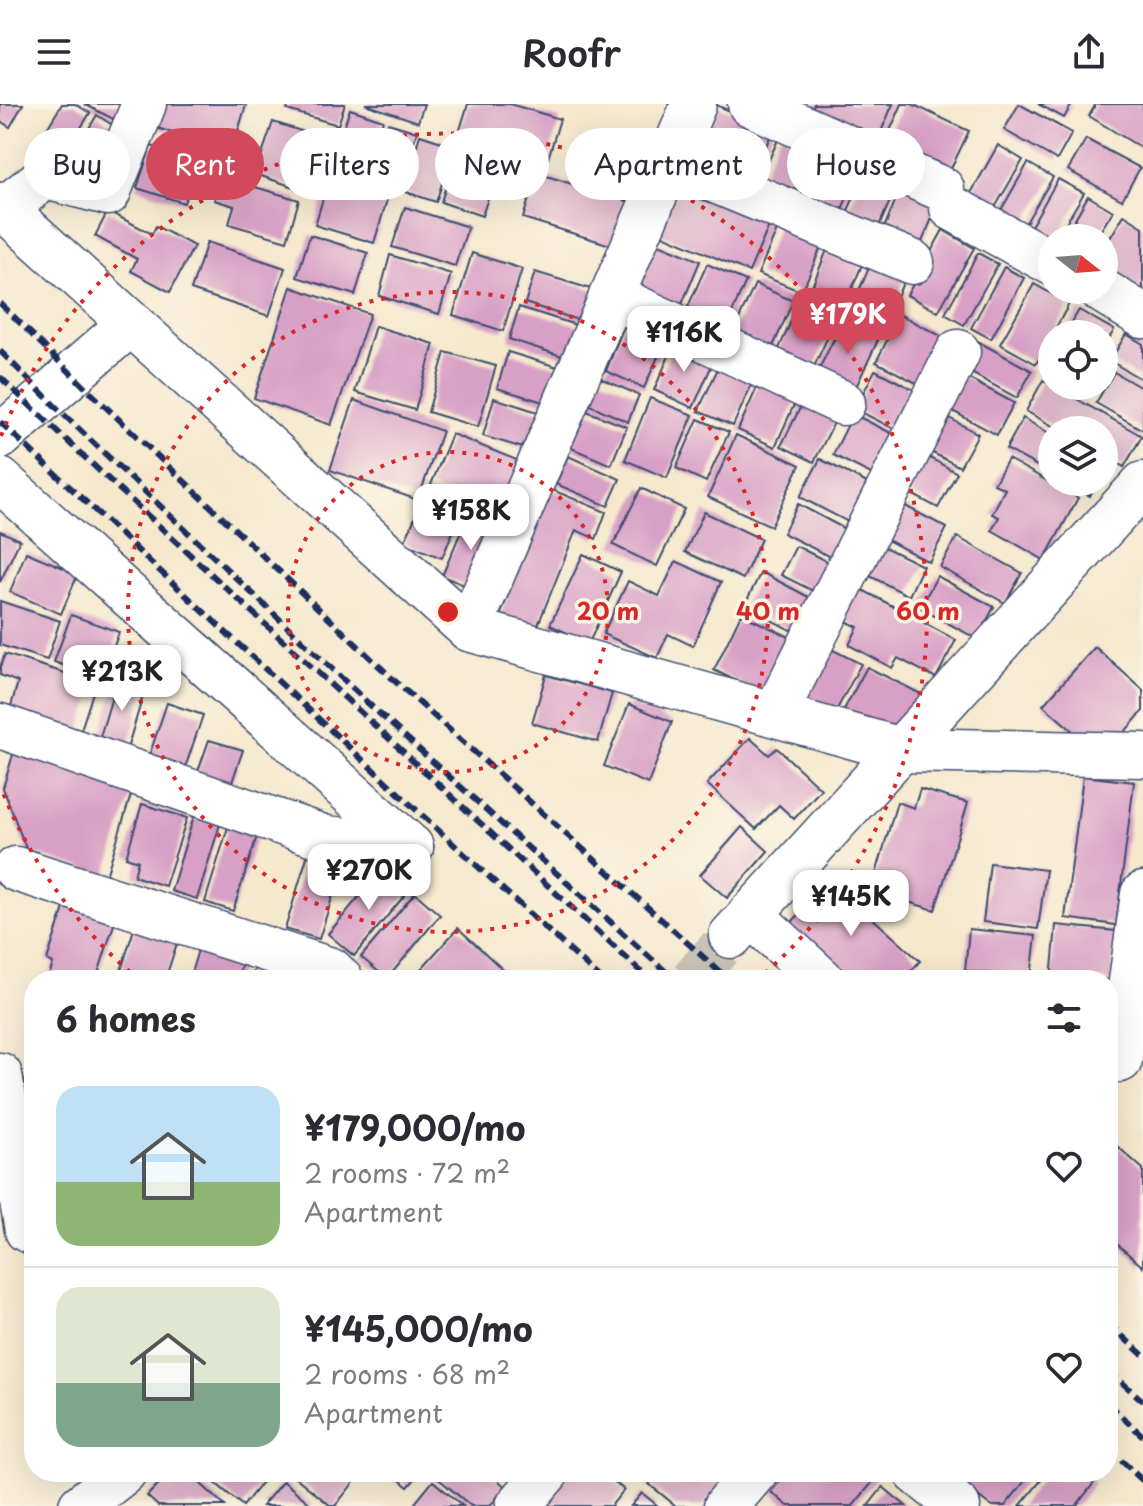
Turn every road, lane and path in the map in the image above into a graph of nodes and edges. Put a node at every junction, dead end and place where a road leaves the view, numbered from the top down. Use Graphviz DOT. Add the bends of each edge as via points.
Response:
graph roads {
  1 [pos="144,104"];
  2 [pos="694,104"];
  3 [pos="750,104"];
  4 [pos="684,128"];
  5 [pos="653,200"];
  6 [pos="761,200"];
  7 [pos="2,207"];
  8 [pos="1038,254"];
  9 [pos="912,262"];
  10 [pos="611,296"];
  11 [pos="1118,301"];
  12 [pos="1143,316"];
  13 [pos="131,323"];
  14 [pos="958,352"];
  15 [pos="843,403"];
  16 [pos="0,437"];
  17 [pos="0,480"];
  18 [pos="1143,484"];
  19 [pos="469,629"];
  20 [pos="775,714"];
  21 [pos="0,726"];
  22 [pos="901,750"];
  23 [pos="1143,755"];
  24 [pos="16,869"];
  25 [pos="1143,894"];
  26 [pos="331,970"];
  27 [pos="807,970"];
  28 [pos="1124,1060"];
  29 [pos="0,1075"];
  30 [pos="24,1213"];
  31 [pos="111,1482"];
  32 [pos="538,1482"];
  33 [pos="746,1482"];
  34 [pos="928,1482"];
  35 [pos="81,1506"];
  36 [pos="518,1506"];
  37 [pos="726,1506"];
  38 [pos="958,1506"];
  1 -- 7 [label="street" via="108,193 45,177"];
  2 -- 4 [label="street"];
  3 -- 8 [label="street" via="947,198"];
  5 -- 10 [label="street"];
  6 -- 9 [label="street"];
  7 -- 13 [label="street"];
  10 -- 15 [label="street"];
  10 -- 19 [label="street"];
  11 -- 12 [label="street"];
  13 -- 16 [label="street"];
  13 -- 19 [label="street"];
  14 -- 20 [label="street"];
  17 -- 21 [label="street" via="411,847 326,838"];
  18 -- 22 [label="street"];
  19 -- 20 [label="street"];
  20 -- 22 [label="street"];
  22 -- 23 [label="street"];
  22 -- 27 [label="street" via="740,925"];
  24 -- 26 [label="street"];
  25 -- 28 [label="street"];
  29 -- 30 [label="street"];
  31 -- 35 [label="street"];
  32 -- 36 [label="street"];
  33 -- 37 [label="street"];
  34 -- 38 [label="street"];
}
